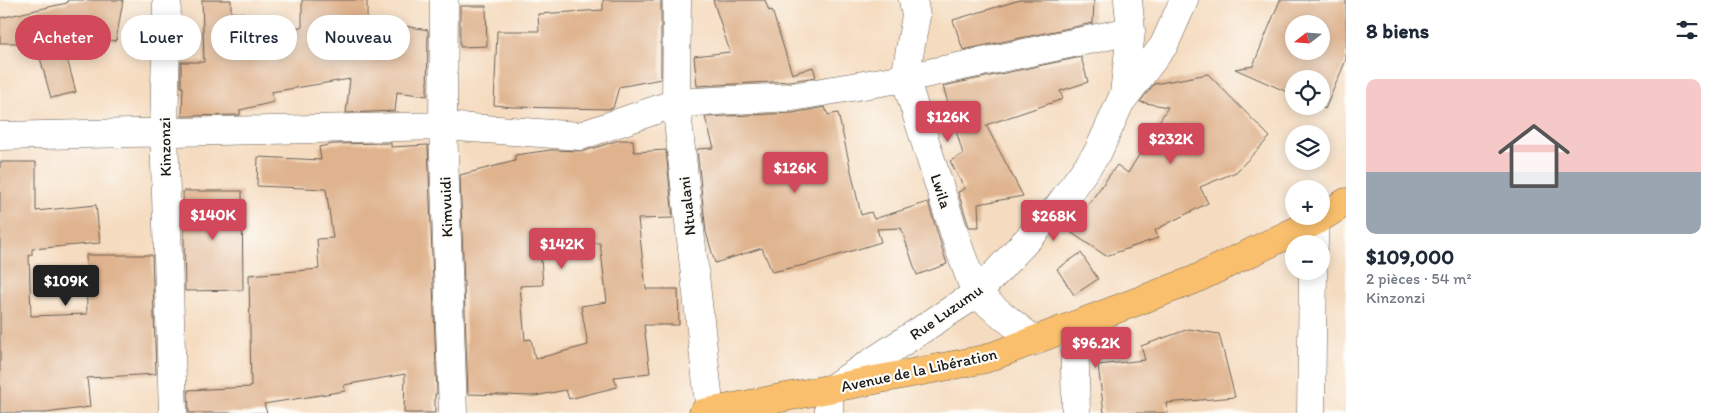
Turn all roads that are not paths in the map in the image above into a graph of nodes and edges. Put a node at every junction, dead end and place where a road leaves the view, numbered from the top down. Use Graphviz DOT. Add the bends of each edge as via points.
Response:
graph roads {
  1 [pos="167,0"];
  2 [pos="444,0"];
  3 [pos="677,0"];
  4 [pos="913,0"];
  5 [pos="1128,0"];
  6 [pos="1184,0"];
  7 [pos="1131,31"];
  8 [pos="905,78"];
  9 [pos="1121,102"];
  10 [pos="676,104"];
  11 [pos="443,126"];
  12 [pos="164,132"];
  13 [pos="0,136"];
  14 [pos="1346,202"];
  15 [pos="1314,233"];
  16 [pos="1313,280"];
  17 [pos="976,294"];
  18 [pos="1074,326"];
  19 [pos="1035,341"];
  20 [pos="829,401"];
  21 [pos="706,412"];
  22 [pos="173,413"];
  23 [pos="453,413"];
  24 [pos="1076,413"];
  25 [pos="1311,413"];
  1 -- 12 [label="street, Kinzonzi"];
  2 -- 11 [label="street, Kimvuidi"];
  3 -- 10 [label="street, Ntualani"];
  4 -- 8 [label="street, Lwila" via="916,16"];
  5 -- 7 [label="street, Rue Luzumu"];
  6 -- 9 [label="street" via="1164,45"];
  7 -- 8 [label="street"];
  7 -- 9 [label="street, Rue Luzumu"];
  8 -- 10 [label="street" via="792,97"];
  8 -- 17 [label="street, Lwila"];
  9 -- 17 [label="street, Rue Luzumu" via="1098,152 1058,207"];
  10 -- 11 [label="street" via="580,136"];
  10 -- 21 [label="street, Ntualani"];
  11 -- 12 [label="street"];
  11 -- 23 [label="street, Kimvuidi"];
  12 -- 13 [label="street"];
  12 -- 22 [label="street, Kinzonzi"];
  14 -- 15 [label="highway, Avenue de la Libération"];
  15 -- 18 [label="highway, Avenue de la Libération"];
  16 -- 25 [label="street"];
  17 -- 19 [label="street"];
  17 -- 20 [label="street, Rue Luzumu"];
  18 -- 19 [label="highway, Avenue de la Libération"];
  18 -- 24 [label="street"];
  19 -- 20 [label="highway, Avenue de la Libération" via="986,359"];
  20 -- 21 [label="highway, Avenue de la Libération"];
}
